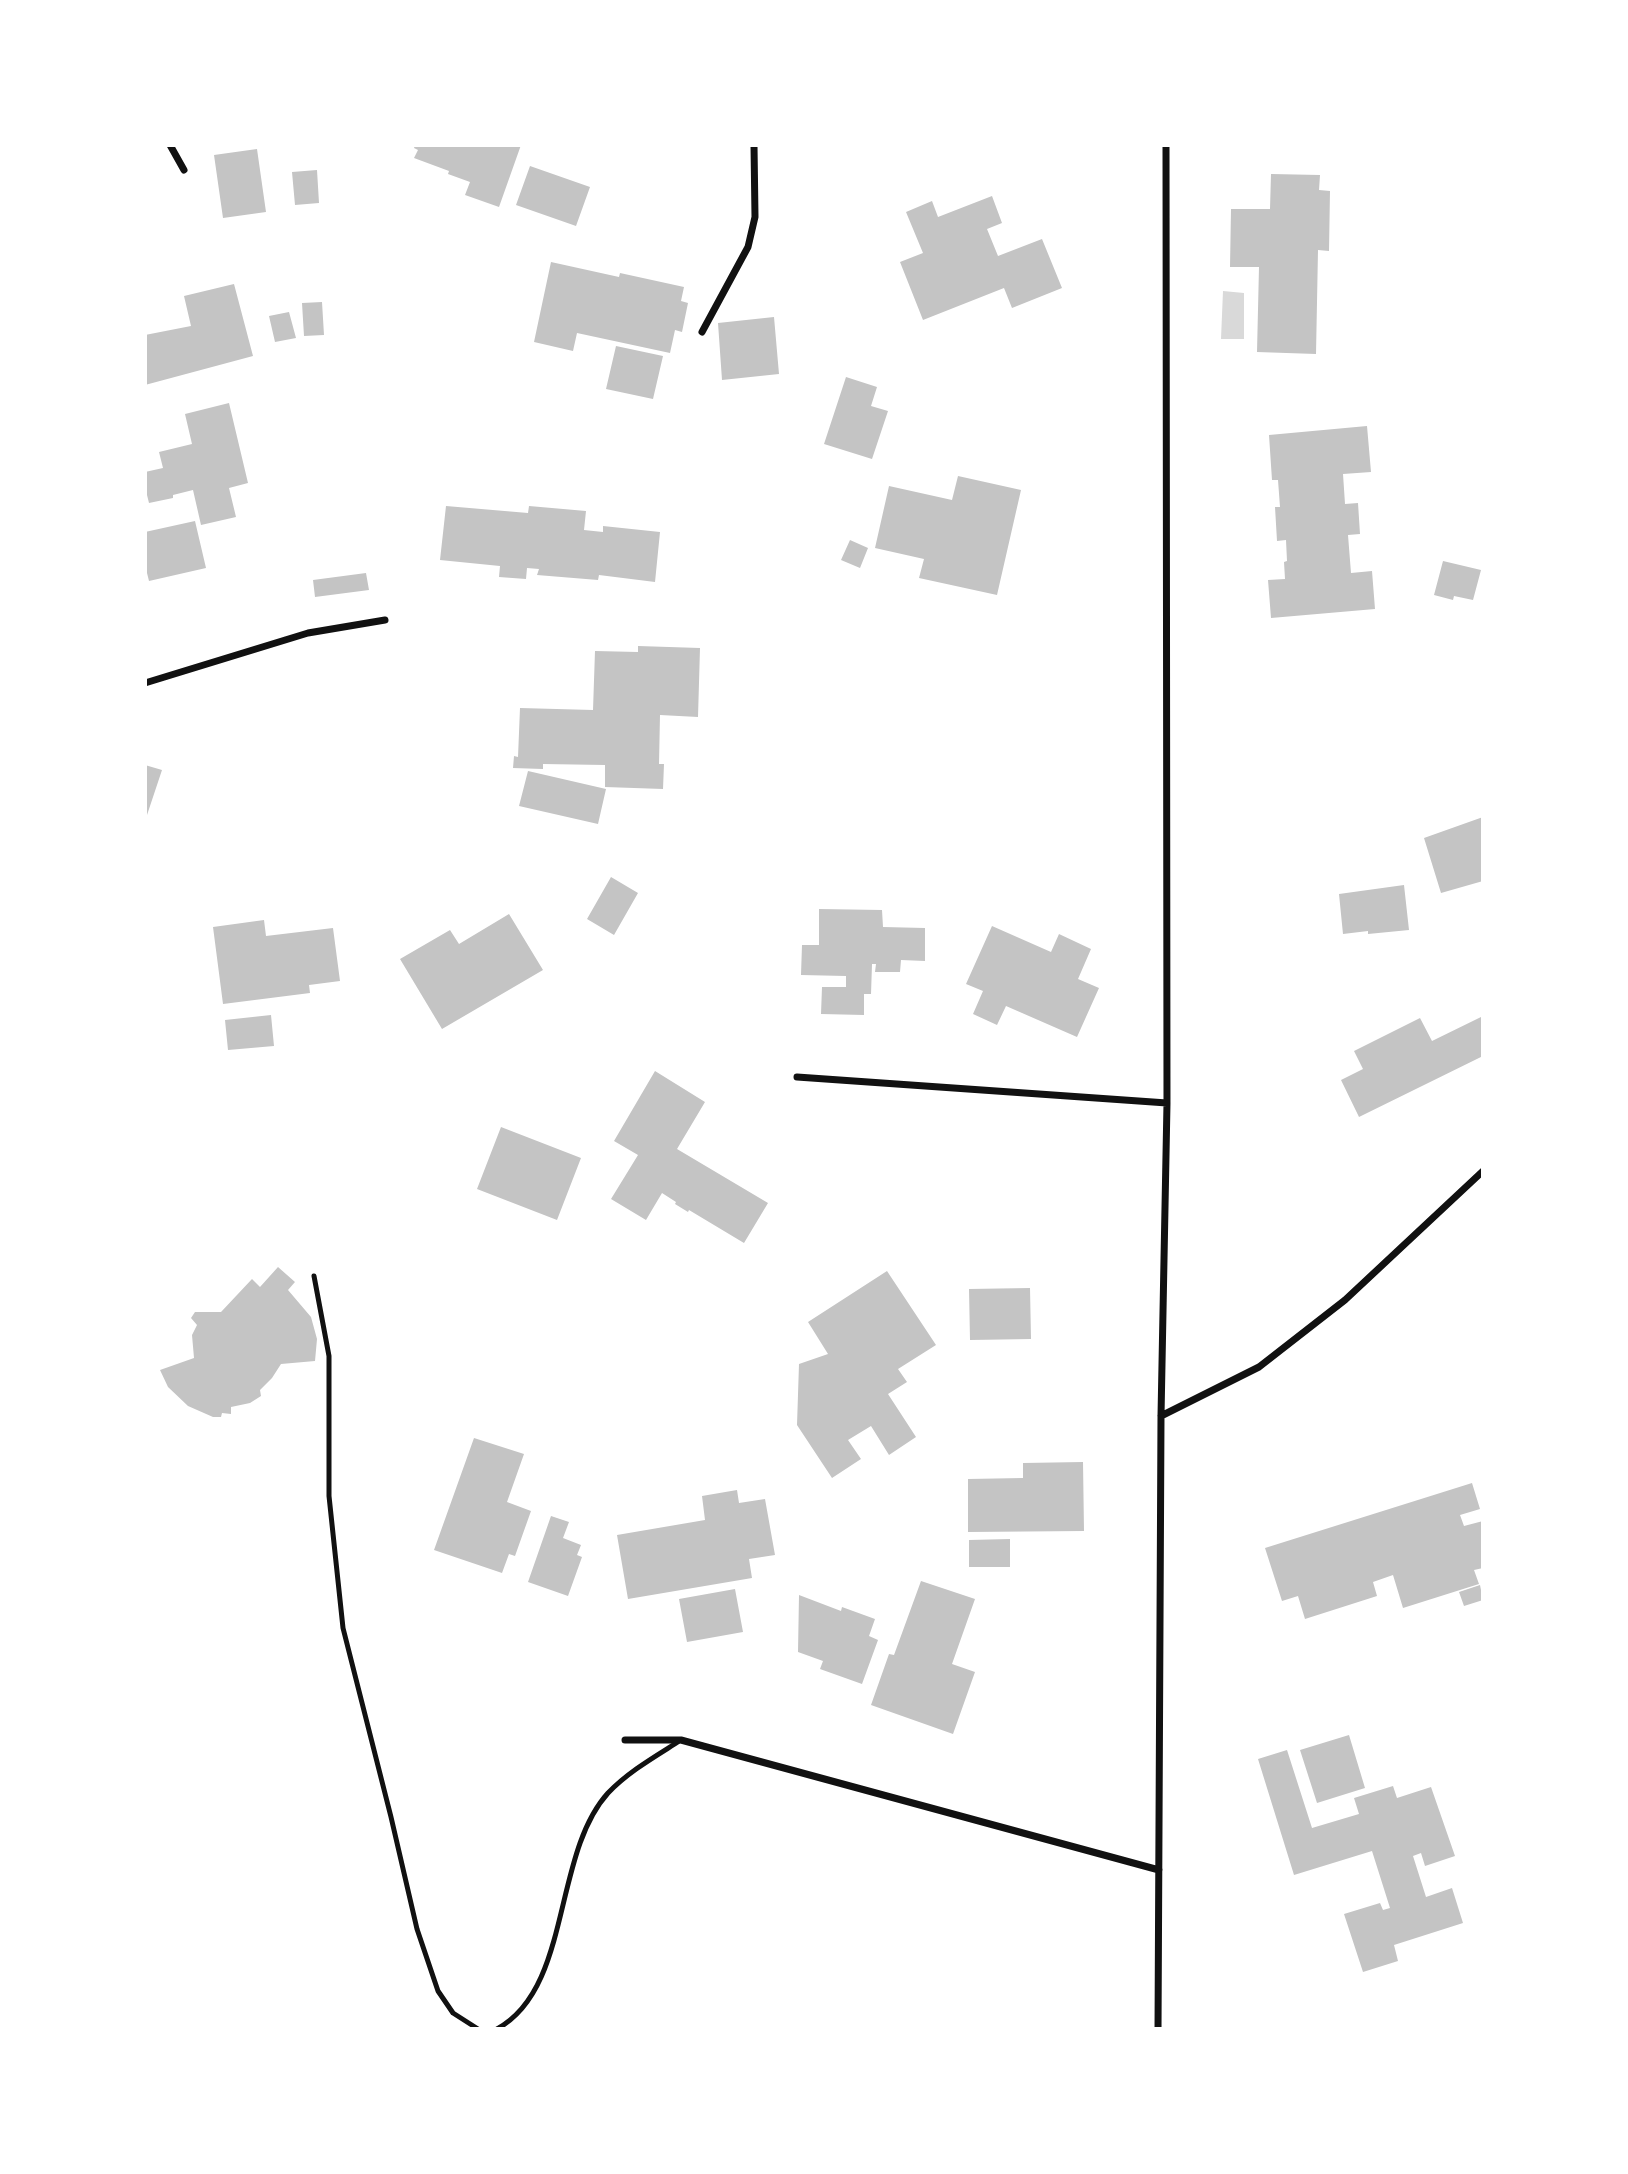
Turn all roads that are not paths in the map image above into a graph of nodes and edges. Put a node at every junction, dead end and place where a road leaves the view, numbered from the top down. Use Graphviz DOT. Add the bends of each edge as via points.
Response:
graph roads {
  1 [pos="170,145"];
  2 [pos="754,145"];
  3 [pos="1166,145"];
  4 [pos="184,170"];
  5 [pos="702,332"];
  6 [pos="385,620"];
  7 [pos="145,683"];
  8 [pos="797,1077"];
  9 [pos="1167,1103"];
  10 [pos="1483,1171"];
  11 [pos="314,1276"];
  12 [pos="1160,1416"];
  13 [pos="625,1740"];
  14 [pos="681,1740"];
  15 [pos="1159,1870"];
  16 [pos="478,2029"];
  17 [pos="497,2029"];
  18 [pos="1158,2029"];
  1 -- 4 [label="street"];
  2 -- 5 [label="street" via="755,217 748,247"];
  3 -- 9 [label="street"];
  6 -- 7 [label="street" via="308,633"];
  8 -- 9 [label="street"];
  9 -- 12 [label="street"];
  10 -- 12 [label="street" via="1345,1300 1259,1367"];
  11 -- 16 [label="lane" via="328,1356 329,1496 343,1628 417,1929 438,1990 453,2013"];
  12 -- 15 [label="street"];
  13 -- 14 [label="street"];
  14 -- 15 [label="street"];
  14 -- 17 [label="lane" via="607,1794 586,1829 543,1976 514,2020"];
  15 -- 18 [label="street"];
}
